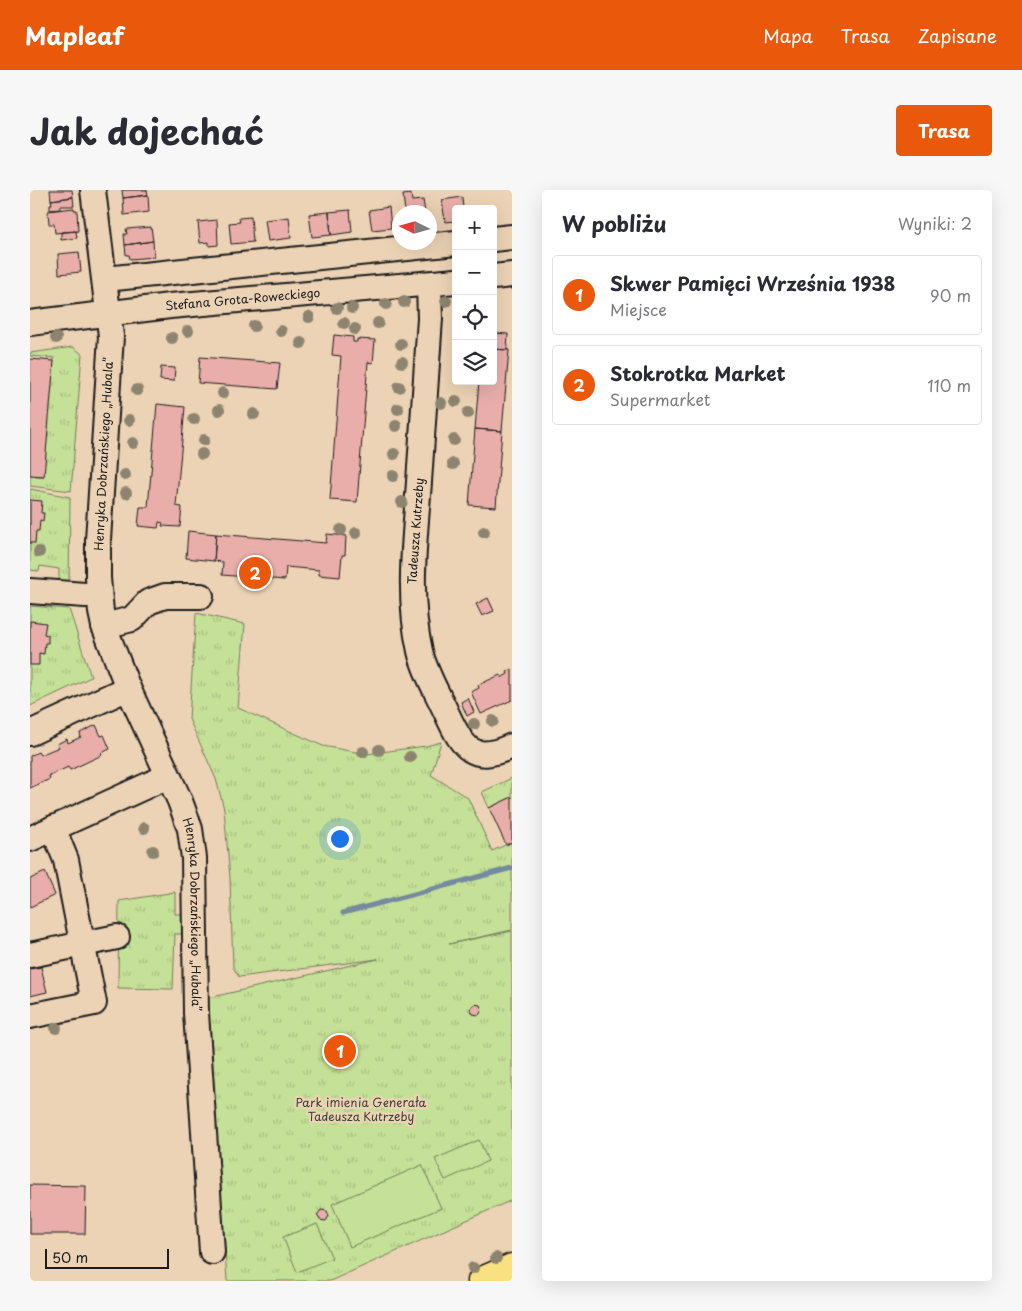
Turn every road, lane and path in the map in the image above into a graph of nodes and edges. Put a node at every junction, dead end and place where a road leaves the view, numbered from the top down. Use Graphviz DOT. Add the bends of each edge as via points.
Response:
graph roads {
  1 [pos="94,190"];
  2 [pos="512,237"];
  3 [pos="497,239"];
  4 [pos="452,243"];
  5 [pos="512,275"];
  6 [pos="497,277"];
  7 [pos="105,279"];
  8 [pos="452,281"];
  9 [pos="430,284"];
  10 [pos="109,314"];
  11 [pos="30,323"];
  12 [pos="30,591"];
  13 [pos="99,594"];
  14 [pos="201,596"];
  15 [pos="104,626"];
  16 [pos="128,688"];
  17 [pos="30,733"];
  18 [pos="512,746"];
  19 [pos="168,776"];
  20 [pos="53,828"];
  21 [pos="30,839"];
  22 [pos="117,937"];
  23 [pos="82,944"];
  24 [pos="30,955"];
  25 [pos="30,1016"];
  26 [pos="212,1252"];
  27 [pos="512,1268"];
  28 [pos="482,1281"];
  1 -- 7 [label="street, Henryka Dobrzańskiego „Hubala”"];
  2 -- 3 [label="street"];
  4 -- 7 [label="street"];
  5 -- 6 [label="street"];
  7 -- 10 [label="street, Henryka Dobrzańskiego „Hubala”"];
  8 -- 9 [label="street, Stefana Grota-Roweckiego"];
  9 -- 10 [label="street, Stefana Grota-Roweckiego"];
  9 -- 18 [label="street, Tadeusza Kutrzeby" via="412,577 417,634 426,668 457,736 482,755"];
  10 -- 11 [label="street, Stefana Grota-Roweckiego"];
  10 -- 13 [label="street, Henryka Dobrzańskiego „Hubala”" via="111,336 98,540"];
  12 -- 13 [label="street"];
  13 -- 15 [label="street, Henryka Dobrzańskiego „Hubala”"];
  14 -- 15 [label="street" via="165,596 148,602 132,619"];
  15 -- 16 [label="street, Henryka Dobrzańskiego „Hubala”"];
  16 -- 17 [label="street"];
  16 -- 19 [label="street, Henryka Dobrzańskiego „Hubala”"];
  19 -- 20 [label="street"];
  19 -- 26 [label="street, Henryka Dobrzańskiego „Hubala”" via="186,815 195,873 196,1013"];
  20 -- 21 [label="street"];
  20 -- 23 [label="street" via="66,860"];
  22 -- 23 [label="street"];
  23 -- 24 [label="street"];
  23 -- 25 [label="street" via="94,1003"];
  27 -- 28 [label="main road"];
}
